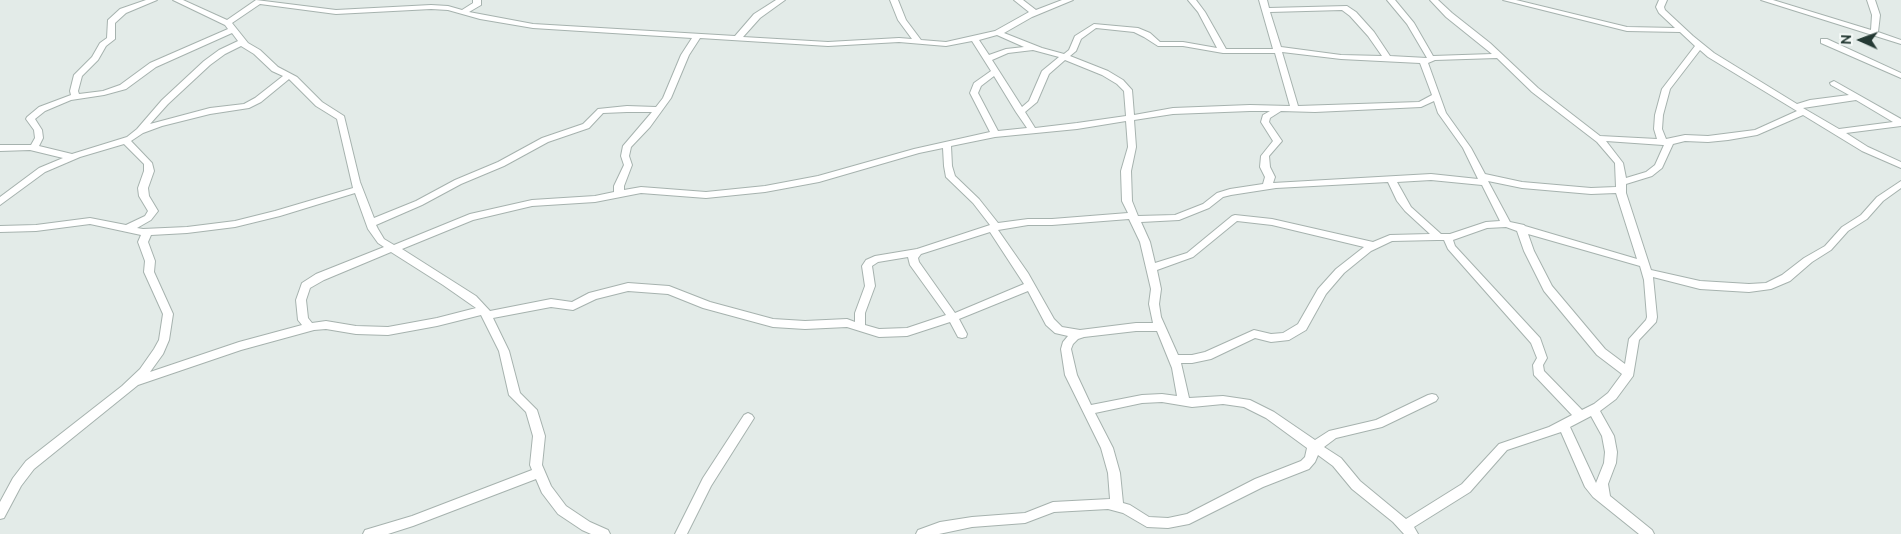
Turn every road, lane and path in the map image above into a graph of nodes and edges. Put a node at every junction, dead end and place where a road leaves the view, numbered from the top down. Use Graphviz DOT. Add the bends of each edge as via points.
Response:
graph roads {
  1 [pos="153,0"];
  2 [pos="477,0"];
  3 [pos="781,0"];
  4 [pos="894,0"];
  5 [pos="1018,0"];
  6 [pos="1069,0"];
  7 [pos="1192,0"];
  8 [pos="1263,0"];
  9 [pos="1327,0"];
  10 [pos="1391,0"];
  11 [pos="1434,0"];
  12 [pos="1507,0"];
  13 [pos="1663,0"];
  14 [pos="1765,0"];
  15 [pos="1871,0"];
  16 [pos="179,1"];
  17 [pos="260,1"];
  18 [pos="1332,8"];
  19 [pos="1266,10"];
  20 [pos="465,11"];
  21 [pos="1035,13"];
  22 [pos="231,26"];
  23 [pos="1681,30"];
  24 [pos="998,32"];
  25 [pos="1874,34"];
  26 [pos="697,37"];
  27 [pos="737,39"];
  28 [pos="975,39"];
  29 [pos="918,41"];
  30 [pos="1824,41"];
  31 [pos="243,42"];
  32 [pos="1901,42"];
  33 [pos="1699,45"];
  34 [pos="1034,48"];
  35 [pos="1278,50"];
  36 [pos="1222,51"];
  37 [pos="1498,56"];
  38 [pos="1064,57"];
  39 [pos="1388,58"];
  40 [pos="986,59"];
  41 [pos="1428,60"];
  42 [pos="995,72"];
  43 [pos="288,76"];
  44 [pos="1901,76"];
  45 [pos="1834,83"];
  46 [pos="76,97"];
  47 [pos="1435,97"];
  48 [pos="1856,97"];
  49 [pos="1278,109"];
  50 [pos="1294,109"];
  51 [pos="658,110"];
  52 [pos="1800,110"];
  53 [pos="1020,112"];
  54 [pos="1131,117"];
  55 [pos="1901,123"];
  56 [pos="1032,130"];
  57 [pos="140,131"];
  58 [pos="1838,132"];
  59 [pos="995,134"];
  60 [pos="1596,138"];
  61 [pos="126,141"];
  62 [pos="1666,142"];
  63 [pos="947,144"];
  64 [pos="0,148"];
  65 [pos="34,148"];
  66 [pos="74,157"];
  67 [pos="1901,165"];
  68 [pos="1391,179"];
  69 [pos="1484,180"];
  70 [pos="1901,184"];
  71 [pos="1267,186"];
  72 [pos="1621,186"];
  73 [pos="358,189"];
  74 [pos="619,194"];
  75 [pos="0,202"];
  76 [pos="1134,218"];
  77 [pos="371,223"];
  78 [pos="1506,224"];
  79 [pos="1521,227"];
  80 [pos="994,228"];
  81 [pos="0,229"];
  82 [pos="127,229"];
  83 [pos="147,232"];
  84 [pos="1445,238"];
  85 [pos="1375,246"];
  86 [pos="392,249"];
  87 [pos="918,252"];
  88 [pos="1151,268"];
  89 [pos="1645,268"];
  90 [pos="1029,286"];
  91 [pos="485,313"];
  92 [pos="952,317"];
  93 [pos="310,327"];
  94 [pos="860,327"];
  95 [pos="1160,327"];
  96 [pos="962,334"];
  97 [pos="1079,334"];
  98 [pos="1175,359"];
  99 [pos="1629,373"];
  100 [pos="133,382"];
  101 [pos="1432,398"];
  102 [pos="1184,401"];
  103 [pos="1593,409"];
  104 [pos="1088,410"];
  105 [pos="1581,416"];
  106 [pos="748,418"];
  107 [pos="1564,424"];
  108 [pos="1314,446"];
  109 [pos="540,473"];
  110 [pos="5,497"];
  111 [pos="1604,500"];
  112 [pos="1116,505"];
  113 [pos="0,514"];
  114 [pos="1408,530"];
  115 [pos="369,534"];
  116 [pos="604,534"];
  117 [pos="681,534"];
  118 [pos="922,534"];
  119 [pos="1648,534"];
  1 -- 46 [label="street" via="123,11 112,22 111,39 78,75"];
  2 -- 20 [label="street" via="476,5"];
  3 -- 27 [label="street" via="757,16"];
  4 -- 29 [label="street" via="902,20"];
  5 -- 21 [label="street"];
  6 -- 21 [label="street"];
  7 -- 36 [label="street"];
  8 -- 19 [label="street"];
  9 -- 18 [label="street"];
  10 -- 41 [label="street" via="1410,23"];
  11 -- 37 [label="street"];
  12 -- 23 [label="street" via="1627,29"];
  13 -- 23 [label="street" via="1662,11"];
  14 -- 25 [label="street"];
  15 -- 25 [label="street" via="1876,15"];
  16 -- 22 [label="street"];
  17 -- 20 [label="street" via="336,12 432,7"];
  17 -- 22 [label="street"];
  18 -- 19 [label="street"];
  18 -- 39 [label="street" via="1348,10 1378,42"];
  19 -- 35 [label="street"];
  20 -- 26 [label="street" via="480,17 533,26"];
  21 -- 24 [label="street"];
  22 -- 31 [label="street"];
  22 -- 46 [label="street" via="161,61 122,87"];
  23 -- 33 [label="street"];
  24 -- 28 [label="street"];
  24 -- 34 [label="street"];
  25 -- 32 [label="street"];
  26 -- 27 [label="street"];
  26 -- 51 [label="street"];
  27 -- 29 [label="street" via="814,44"];
  28 -- 29 [label="street" via="946,44"];
  28 -- 40 [label="street"];
  30 -- 44 [label="street"];
  31 -- 43 [label="street" via="275,70"];
  31 -- 57 [label="street" via="206,63"];
  33 -- 52 [label="street"];
  33 -- 62 [label="street" via="1666,89 1658,115 1658,129"];
  34 -- 38 [label="street"];
  34 -- 40 [label="street" via="1006,51"];
  35 -- 36 [label="street"];
  35 -- 39 [label="street"];
  35 -- 50 [label="street"];
  36 -- 38 [label="street" via="1183,44 1158,44 1135,30 1094,26 1078,38 1072,51"];
  37 -- 41 [label="street"];
  37 -- 60 [label="street"];
  38 -- 53 [label="street" via="1045,73 1033,102"];
  38 -- 54 [label="street" via="1105,74 1124,86 1129,95"];
  39 -- 41 [label="street"];
  40 -- 42 [label="street"];
  41 -- 47 [label="street" via="1424,66"];
  42 -- 53 [label="street"];
  42 -- 59 [label="street" via="977,84 974,93"];
  43 -- 57 [label="street" via="246,106 201,113"];
  43 -- 73 [label="street" via="318,104 341,118"];
  45 -- 48 [label="street"];
  46 -- 65 [label="street" via="55,102 34,114 30,122 38,130 39,138"];
  47 -- 50 [label="street" via="1421,104"];
  47 -- 69 [label="street"];
  48 -- 52 [label="street" via="1810,103"];
  48 -- 55 [label="street"];
  49 -- 50 [label="street"];
  49 -- 54 [label="street" via="1188,110"];
  49 -- 71 [label="street" via="1266,117 1265,122 1278,141 1265,156 1265,168 1270,178"];
  51 -- 74 [label="street" via="627,146 625,156 628,165"];
  51 -- 77 [label="street" via="601,111 586,126 545,140 501,164"];
  52 -- 58 [label="street"];
  52 -- 62 [label="street" via="1747,134"];
  53 -- 56 [label="street"];
  54 -- 56 [label="street"];
  54 -- 76 [label="street" via="1132,147 1125,188"];
  55 -- 58 [label="street"];
  56 -- 59 [label="street"];
  57 -- 61 [label="street"];
  58 -- 67 [label="street" via="1865,149"];
  59 -- 63 [label="street"];
  60 -- 62 [label="street"];
  60 -- 72 [label="street" via="1619,163"];
  61 -- 66 [label="street"];
  61 -- 82 [label="street" via="148,163 149,171 143,188 153,211 143,222"];
  62 -- 72 [label="street" via="1659,166"];
  63 -- 74 [label="street" via="819,179 766,189 706,195 641,190"];
  63 -- 80 [label="street" via="950,177 976,201"];
  64 -- 65 [label="street"];
  65 -- 66 [label="street"];
  66 -- 75 [label="street" via="42,170"];
  68 -- 69 [label="street"];
  68 -- 71 [label="street"];
  68 -- 84 [label="street" via="1408,209"];
  69 -- 72 [label="street" via="1591,191"];
  69 -- 78 [label="street"];
  70 -- 89 [label="street" via="1880,199 1864,217 1845,229 1828,248 1786,278 1767,286 1749,288 1700,284"];
  71 -- 76 [label="street" via="1220,195 1206,206 1176,218"];
  72 -- 89 [label="street"];
  73 -- 77 [label="street"];
  73 -- 83 [label="street" via="235,224"];
  74 -- 86 [label="street" via="595,199 532,203 470,217"];
  76 -- 80 [label="street" via="1028,222"];
  76 -- 88 [label="street" via="1145,242"];
  77 -- 86 [label="street" via="381,241"];
  78 -- 79 [label="street"];
  78 -- 84 [label="street" via="1486,225"];
  79 -- 89 [label="street"];
  79 -- 99 [label="street" via="1548,288 1601,352"];
  80 -- 87 [label="street"];
  80 -- 90 [label="street"];
  81 -- 82 [label="street" via="90,221"];
  82 -- 83 [label="street"];
  83 -- 100 [label="street" via="143,242 150,261 149,272 168,314 168,321 157,355"];
  84 -- 85 [label="street" via="1397,237"];
  84 -- 105 [label="street" via="1536,341 1542,358 1538,372"];
  85 -- 88 [label="street" via="1272,222 1235,218 1190,256"];
  85 -- 98 [label="street" via="1340,271 1319,297 1302,327 1285,337 1254,334 1206,356"];
  86 -- 91 [label="street" via="472,299"];
  86 -- 93 [label="street" via="310,282 301,300 303,320"];
  87 -- 92 [label="street" via="913,257 914,263"];
  87 -- 94 [label="street" via="870,262 867,266 870,286 860,313"];
  88 -- 95 [label="street"];
  89 -- 99 [label="street" via="1652,317 1632,343"];
  90 -- 92 [label="street"];
  90 -- 97 [label="street" via="1050,322 1059,330"];
  91 -- 93 [label="street" via="388,330 356,330 326,325"];
  91 -- 94 [label="street" via="558,302 572,306 616,288 644,287 669,290 707,305 773,323 838,322"];
  91 -- 109 [label="street" via="504,351 515,395 531,410 539,436 536,465"];
  92 -- 94 [label="street" via="926,327 893,333 879,333"];
  92 -- 96 [label="street"];
  93 -- 100 [label="street" via="239,346"];
  95 -- 97 [label="street"];
  95 -- 98 [label="street"];
  97 -- 104 [label="street" via="1068,342 1066,349 1071,375"];
  98 -- 102 [label="street"];
  99 -- 103 [label="street" via="1612,396"];
  100 -- 110 [label="street" via="30,465"];
  101 -- 108 [label="street" via="1378,424 1333,434"];
  102 -- 104 [label="street" via="1142,398"];
  102 -- 108 [label="street" via="1246,402"];
  103 -- 105 [label="street"];
  103 -- 111 [label="street" via="1608,436 1612,452 1602,484"];
  104 -- 112 [label="street" via="1107,448 1114,473"];
  105 -- 107 [label="street"];
  106 -- 117 [label="street" via="707,482"];
  107 -- 111 [label="street" via="1589,484"];
  107 -- 114 [label="street" via="1503,447 1466,488"];
  108 -- 112 [label="street" via="1311,459 1305,465 1258,483 1189,519 1147,522"];
  108 -- 114 [label="street" via="1337,462 1356,485"];
  109 -- 115 [label="street" via="413,521"];
  109 -- 116 [label="street" via="546,489 562,510"];
  110 -- 113 [label="street"];
  111 -- 119 [label="street"];
  112 -- 118 [label="street" via="1053,507 1025,518 972,522"];
}
